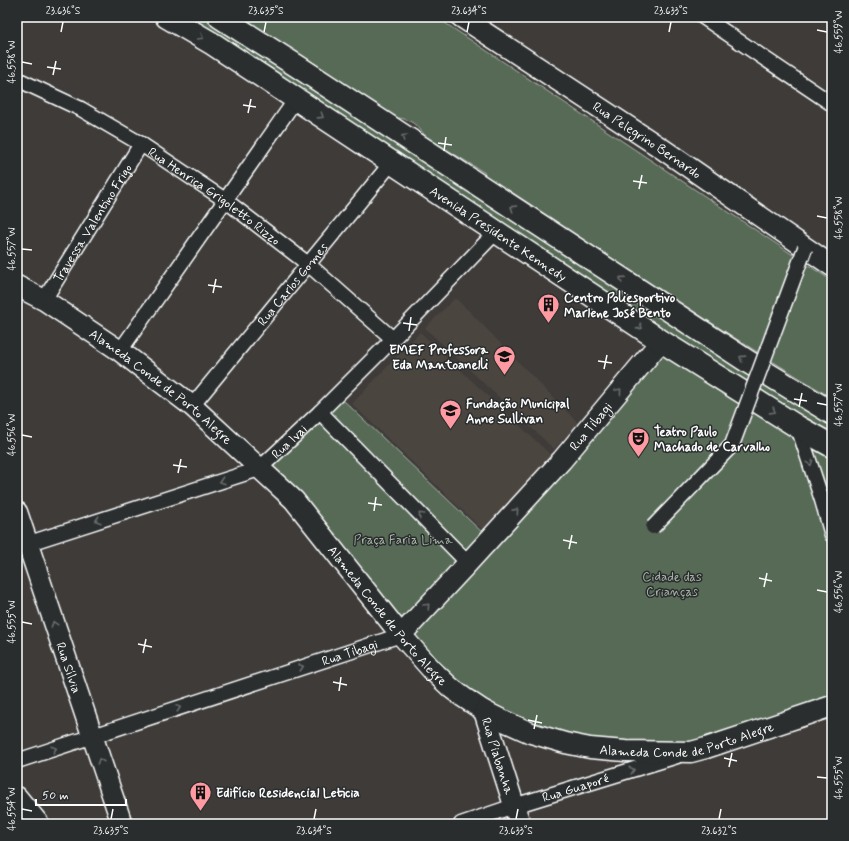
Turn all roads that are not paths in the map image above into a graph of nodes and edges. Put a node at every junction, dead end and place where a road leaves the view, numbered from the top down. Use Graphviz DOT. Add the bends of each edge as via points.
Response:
graph roads {
  1 [pos="167,17"];
  2 [pos="220,17"];
  3 [pos="461,17"];
  4 [pos="703,17"];
  5 [pos="17,79"];
  6 [pos="296,99"];
  7 [pos="832,104"];
  8 [pos="141,144"];
  9 [pos="392,162"];
  10 [pos="225,200"];
  11 [pos="496,232"];
  12 [pos="823,258"];
  13 [pos="308,264"];
  14 [pos="17,286"];
  15 [pos="44,300"];
  16 [pos="393,339"];
  17 [pos="661,341"];
  18 [pos="120,351"];
  19 [pos="192,406"];
  20 [pos="828,410"];
  21 [pos="320,412"];
  22 [pos="798,427"];
  23 [pos="832,446"];
  24 [pos="259,469"];
  25 [pos="827,496"];
  26 [pos="17,512"];
  27 [pos="653,527"];
  28 [pos="832,535"];
  29 [pos="21,537"];
  30 [pos="468,563"];
  31 [pos="401,634"];
  32 [pos="832,706"];
  33 [pos="484,711"];
  34 [pos="92,736"];
  35 [pos="690,752"];
  36 [pos="17,761"];
  37 [pos="17,797"];
  38 [pos="517,815"];
  39 [pos="39,824"];
  40 [pos="122,824"];
  41 [pos="461,824"];
  1 -- 6 [label="main road, Avenida Presidente Kennedy, one-way"];
  20 -- 2 [label="main road, one-way" via="750,363"];
  3 -- 12 [label="street, Rua Pelegrino Bernardo"];
  4 -- 7 [label="street"];
  5 -- 8 [label="street, Rua Henrica Grigoletto Rizzo" via="81,109"];
  6 -- 9 [label="main road, Avenida Presidente Kennedy, one-way"];
  6 -- 10 [label="street"];
  8 -- 10 [label="street, Rua Henrica Grigoletto Rizzo"];
  8 -- 15 [label="street, Travessa Valentino Frigo"];
  9 -- 11 [label="main road, Avenida Presidente Kennedy"];
  9 -- 13 [label="street, Rua Carlos Gomes"];
  10 -- 13 [label="street, Rua Henrica Grigoletto Rizzo"];
  10 -- 18 [label="street"];
  11 -- 16 [label="street, Rua Ivai"];
  11 -- 17 [label="main road, Avenida Presidente Kennedy, one-way"];
  12 -- 27 [label="street, bridge" via="732,445"];
  13 -- 16 [label="street, Rua Henrica Grigoletto Rizzo"];
  13 -- 19 [label="street, Rua Carlos Gomes"];
  14 -- 15 [label="street, Alameda Conde de Porto Alegre"];
  15 -- 18 [label="street, Alameda Conde de Porto Alegre"];
  16 -- 21 [label="street, Rua Ivai"];
  17 -- 22 [label="main road, Avenida Presidente Kennedy, one-way"];
  30 -- 17 [label="street, Rua Tibagi, one-way" via="562,460"];
  18 -- 19 [label="street, Alameda Conde de Porto Alegre"];
  19 -- 24 [label="street, Alameda Conde de Porto Alegre"];
  20 -- 22 [label="main road" via="802,414"];
  21 -- 24 [label="street, Rua Ivai"];
  30 -- 21 [label="street, one-way"];
  22 -- 23 [label="main road, Avenida Presidente Kennedy"];
  22 -- 25 [label="street, one-way"];
  24 -- 29 [label="street, Rua Ivai, one-way"];
  24 -- 31 [label="street, Alameda Conde de Porto Alegre" via="294,500"];
  25 -- 28 [label="street"];
  26 -- 29 [label="street, Rua Sílvia"];
  34 -- 29 [label="street, Rua Sílvia, one-way"];
  31 -- 30 [label="street, Rua Tibagi, one-way"];
  31 -- 33 [label="street, Alameda Conde de Porto Alegre" via="451,688"];
  34 -- 31 [label="street, Rua Tibagi, one-way"];
  32 -- 35 [label="street, Alameda Conde de Porto Alegre"];
  33 -- 35 [label="street, Alameda Conde de Porto Alegre" via="531,733 590,748"];
  33 -- 38 [label="street, Rua Piabanha"];
  36 -- 34 [label="street, Rua Tibagi, one-way"];
  40 -- 34 [label="street, Rua Sílvia, one-way"];
  38 -- 35 [label="street, Rua Guaporé, one-way"];
  37 -- 39 [label="street"];
  38 -- 41 [label="street, Rua Guaporé"];
}
